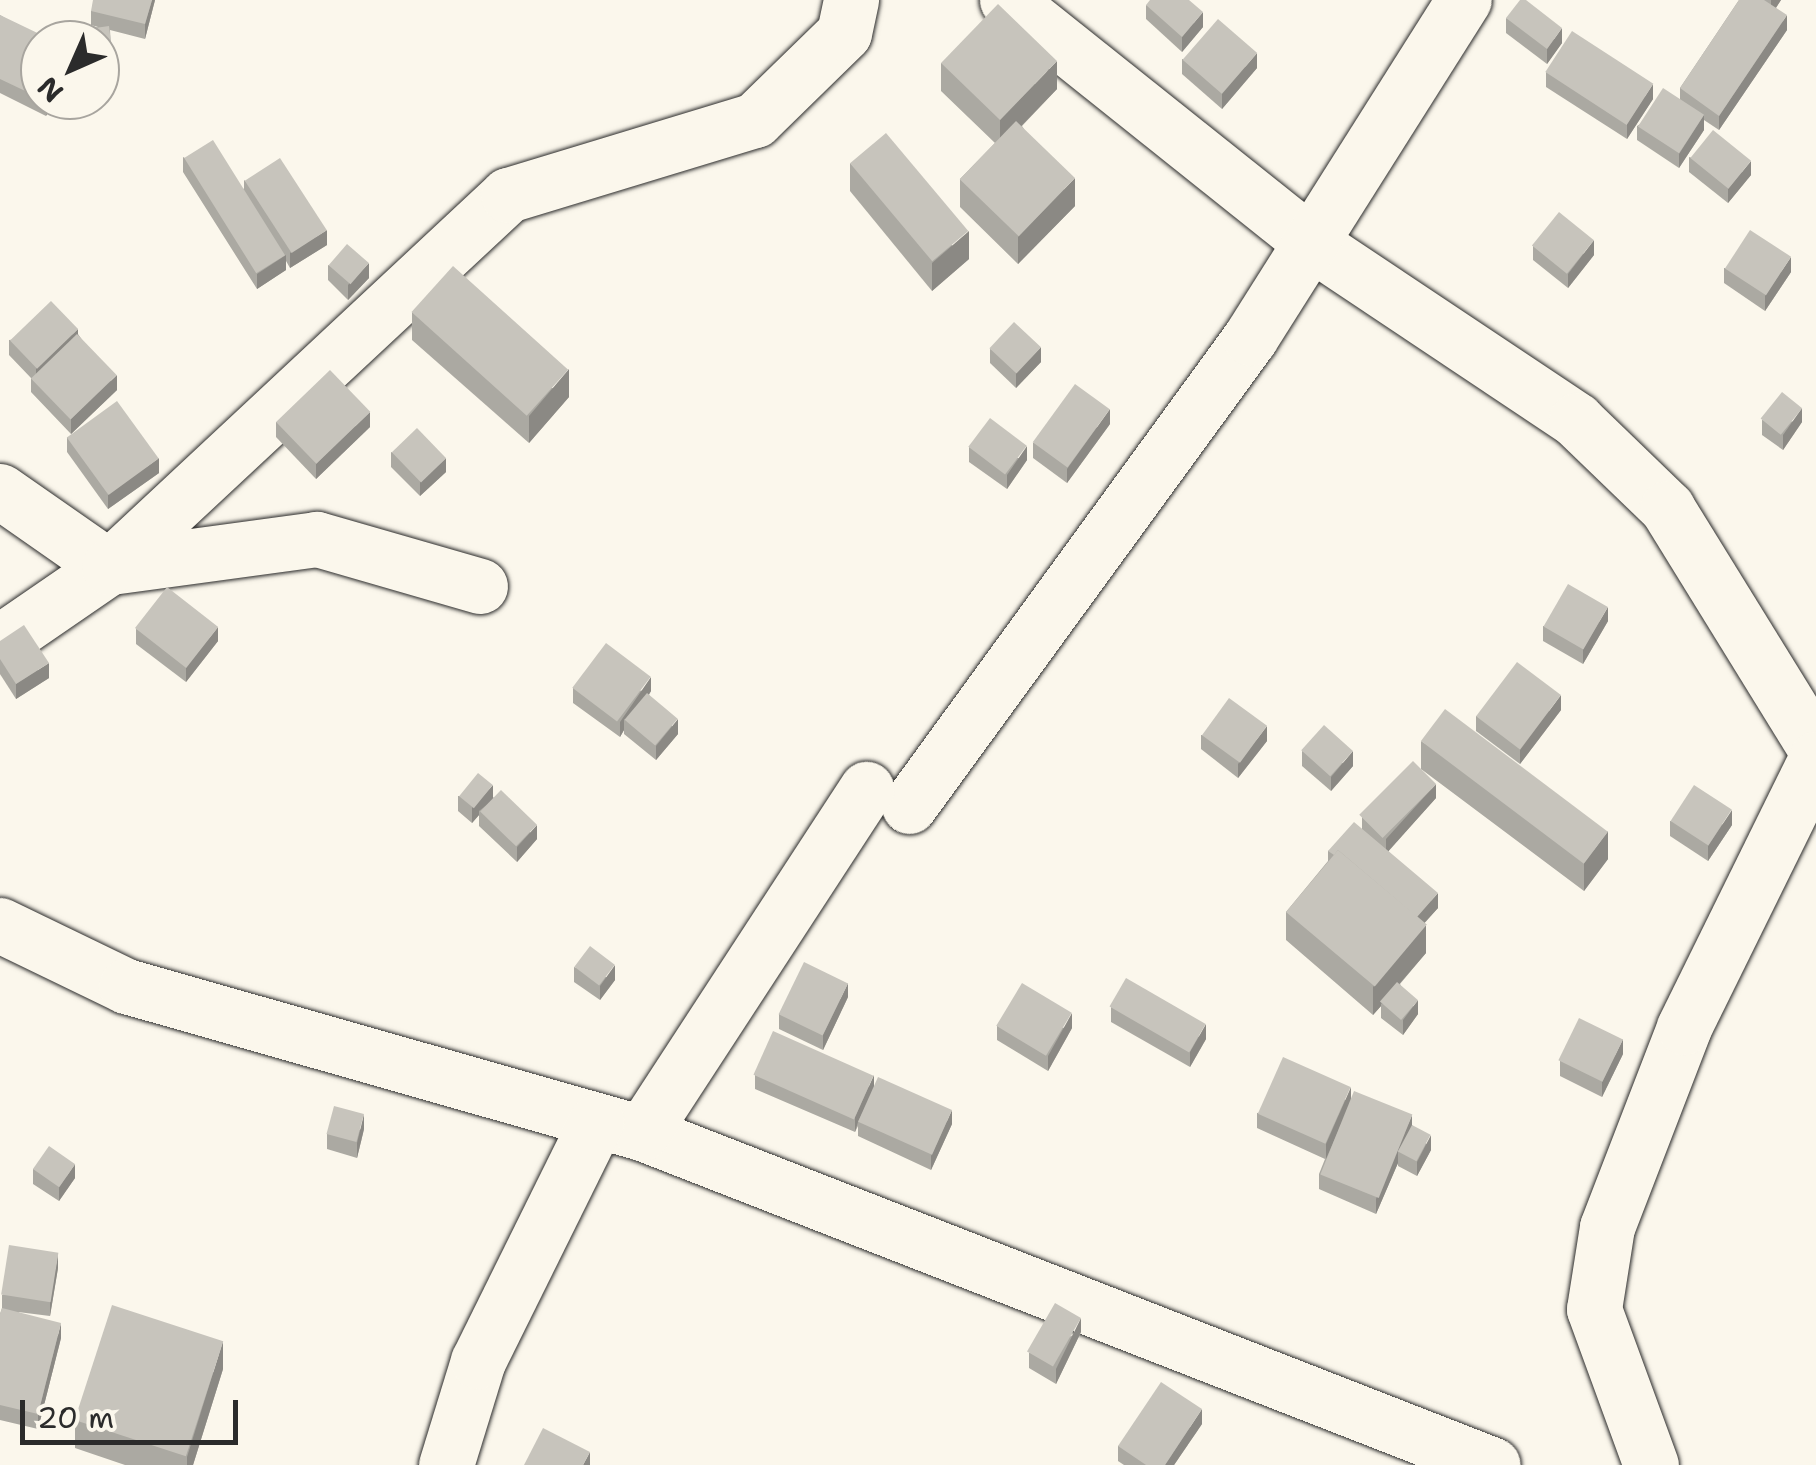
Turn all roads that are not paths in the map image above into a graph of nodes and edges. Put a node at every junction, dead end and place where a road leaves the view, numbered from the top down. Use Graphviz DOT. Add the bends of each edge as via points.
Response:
graph roads {
  1 [pos="851,0"];
  2 [pos="1007,0"];
  3 [pos="1464,0"];
  4 [pos="1311,243"];
  5 [pos="0,491"];
  6 [pos="108,567"];
  7 [pos="480,586"];
  8 [pos="0,642"];
  9 [pos="1816,749"];
  10 [pos="1816,759"];
  11 [pos="0,925"];
  12 [pos="619,1128"];
  13 [pos="446,1465"];
  14 [pos="1493,1465"];
  15 [pos="1652,1465"];
  1 -- 6 [label="street" via="844,32 755,120 508,195"];
  2 -- 4 [label="street"];
  3 -- 4 [label="street"];
  4 -- 9 [label="street" via="1576,420 1667,508"];
  4 -- 12 [label="street" via="887,797"];
  5 -- 6 [label="street"];
  6 -- 7 [label="street" via="317,539"];
  6 -- 8 [label="street"];
  10 -- 15 [label="street" via="1684,1027 1606,1227 1594,1310"];
  11 -- 12 [label="street" via="126,986"];
  12 -- 13 [label="street" via="478,1361"];
  12 -- 14 [label="street"];
}
